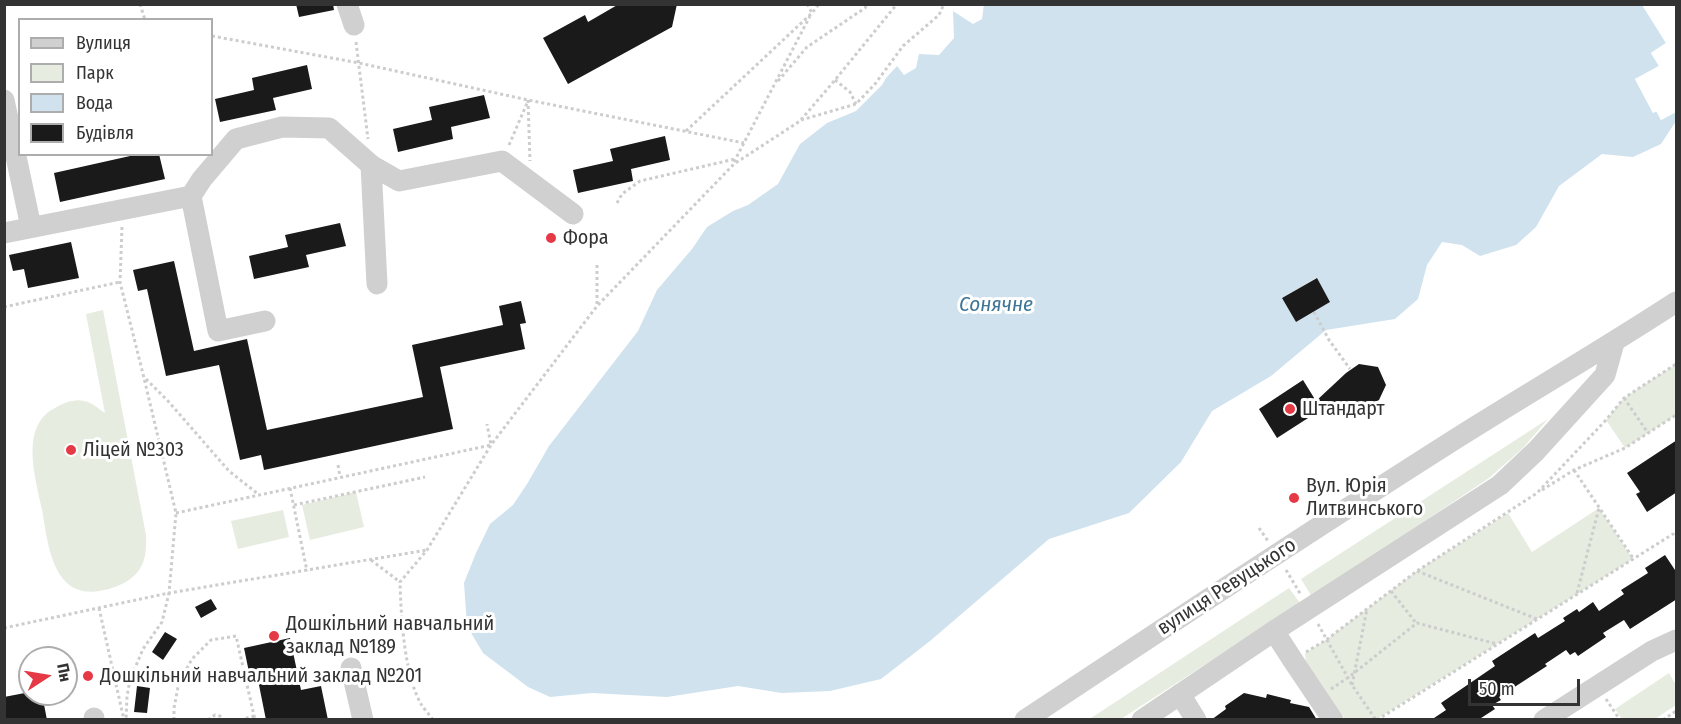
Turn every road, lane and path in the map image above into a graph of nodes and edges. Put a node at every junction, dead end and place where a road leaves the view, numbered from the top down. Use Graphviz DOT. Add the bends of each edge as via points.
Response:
graph roads {
  1 [pos="347,4"];
  2 [pos="807,4"];
  3 [pos="819,4"];
  4 [pos="867,4"];
  5 [pos="897,4"];
  6 [pos="944,4"];
  7 [pos="812,13"];
  8 [pos="354,25"];
  9 [pos="213,36"];
  10 [pos="359,63"];
  11 [pos="835,80"];
  12 [pos="773,87"];
  13 [pos="4,100"];
  14 [pos="528,100"];
  15 [pos="856,104"];
  16 [pos="800,121"];
  17 [pos="686,131"];
  18 [pos="16,135"];
  19 [pos="744,143"];
  20 [pos="19,156"];
  21 [pos="736,158"];
  22 [pos="502,161"];
  23 [pos="734,164"];
  24 [pos="371,165"];
  25 [pos="531,182"];
  26 [pos="191,196"];
  27 [pos="617,203"];
  28 [pos="123,210"];
  29 [pos="573,214"];
  30 [pos="31,227"];
  31 [pos="4,233"];
  32 [pos="597,262"];
  33 [pos="120,282"];
  34 [pos="377,284"];
  35 [pos="1677,302"];
  36 [pos="597,306"];
  37 [pos="4,307"];
  38 [pos="1314,312"];
  39 [pos="264,321"];
  40 [pos="1614,343"];
  41 [pos="1677,364"];
  42 [pos="1350,369"];
  43 [pos="144,378"];
  44 [pos="1624,398"];
  45 [pos="1677,415"];
  46 [pos="487,424"];
  47 [pos="1648,433"];
  48 [pos="491,445"];
  49 [pos="338,465"];
  50 [pos="1574,470"];
  51 [pos="340,477"];
  52 [pos="425,477"];
  53 [pos="290,488"];
  54 [pos="1537,493"];
  55 [pos="258,494"];
  56 [pos="294,505"];
  57 [pos="1599,508"];
  58 [pos="176,513"];
  59 [pos="1259,528"];
  60 [pos="1677,538"];
  61 [pos="427,550"];
  62 [pos="1276,554"];
  63 [pos="1633,559"];
  64 [pos="371,560"];
  65 [pos="307,571"];
  66 [pos="1417,571"];
  67 [pos="400,582"];
  68 [pos="1391,591"];
  69 [pos="169,593"];
  70 [pos="1577,594"];
  71 [pos="99,608"];
  72 [pos="1310,608"];
  73 [pos="1367,608"];
  74 [pos="1537,619"];
  75 [pos="1417,623"];
  76 [pos="4,628"];
  77 [pos="1274,631"];
  78 [pos="1326,640"];
  79 [pos="1677,640"];
  80 [pos="1497,644"];
  81 [pos="1305,653"];
  82 [pos="351,668"];
  83 [pos="1356,671"];
  84 [pos="1349,677"];
  85 [pos="1352,685"];
  86 [pos="1597,686"];
  87 [pos="1327,692"];
  88 [pos="1180,694"];
  89 [pos="1677,711"];
  90 [pos="255,718"];
  91 [pos="125,720"];
  92 [pos="174,720"];
  93 [pos="208,720"];
  94 [pos="224,720"];
  95 [pos="240,720"];
  96 [pos="363,720"];
  97 [pos="432,720"];
  98 [pos="1024,720"];
  99 [pos="1142,720"];
  100 [pos="1196,720"];
  101 [pos="1333,720"];
  102 [pos="1376,720"];
  103 [pos="1544,720"];
  104 [pos="1620,720"];
  105 [pos="1663,720"];
  1 -- 8 [label="street"];
  2 -- 7 [label="path"];
  3 -- 7 [label="path"];
  4 -- 12 [label="path" via="807,47"];
  5 -- 11 [label="path"];
  6 -- 15 [label="path" via="939,15 903,46"];
  7 -- 12 [label="path"];
  7 -- 17 [label="path"];
  8 -- 10 [label="path"];
  9 -- 10 [label="path"];
  10 -- 14 [label="path"];
  10 -- 24 [label="path"];
  11 -- 15 [label="path" via="850,92"];
  11 -- 16 [label="path"];
  12 -- 19 [label="path"];
  13 -- 18 [label="street"];
  14 -- 17 [label="path"];
  14 -- 22 [label="path"];
  14 -- 25 [label="path"];
  15 -- 16 [label="path"];
  16 -- 23 [label="path"];
  17 -- 19 [label="path"];
  19 -- 21 [label="path"];
  20 -- 30 [label="street"];
  21 -- 23 [label="path"];
  21 -- 27 [label="path" via="640,181 622,194"];
  22 -- 24 [label="street" via="399,181"];
  22 -- 25 [label="street"];
  23 -- 36 [label="path"];
  24 -- 26 [label="street" via="329,128 282,126 236,139"];
  24 -- 34 [label="street"];
  25 -- 29 [label="street"];
  26 -- 28 [label="street"];
  26 -- 39 [label="street" via="218,331"];
  28 -- 30 [label="street"];
  28 -- 33 [label="path"];
  30 -- 31 [label="street"];
  32 -- 36 [label="path"];
  33 -- 37 [label="path"];
  33 -- 43 [label="path"];
  35 -- 40 [label="street, вулиця Ревуцького"];
  36 -- 48 [label="path"];
  38 -- 42 [label="path"];
  40 -- 62 [label="street, вулиця Ревуцького"];
  40 -- 72 [label="street" via="1605,375 1500,485"];
  41 -- 44 [label="path"];
  43 -- 55 [label="path" via="229,471"];
  43 -- 58 [label="path"];
  44 -- 47 [label="path"];
  44 -- 54 [label="path"];
  45 -- 47 [label="path"];
  46 -- 48 [label="path"];
  47 -- 50 [label="path" via="1625,448"];
  48 -- 51 [label="path"];
  48 -- 61 [label="path"];
  49 -- 51 [label="path"];
  50 -- 54 [label="path"];
  50 -- 57 [label="path"];
  51 -- 53 [label="path"];
  52 -- 56 [label="path"];
  53 -- 55 [label="path"];
  53 -- 56 [label="path"];
  54 -- 66 [label="path"];
  55 -- 58 [label="path"];
  56 -- 65 [label="path"];
  57 -- 63 [label="path"];
  57 -- 70 [label="path"];
  58 -- 69 [label="path"];
  59 -- 62 [label="path"];
  60 -- 63 [label="path" via="1674,534"];
  61 -- 64 [label="path"];
  61 -- 67 [label="path"];
  62 -- 72 [label="path"];
  62 -- 98 [label="street, вулиця Ревуцького"];
  63 -- 70 [label="path"];
  64 -- 65 [label="path"];
  64 -- 67 [label="path"];
  65 -- 69 [label="path"];
  66 -- 68 [label="path"];
  66 -- 74 [label="path"];
  67 -- 97 [label="path" via="407,660 421,703"];
  68 -- 73 [label="path"];
  68 -- 75 [label="path"];
  69 -- 71 [label="path"];
  69 -- 91 [label="path" via="162,622 143,649 130,680"];
  70 -- 74 [label="path"];
  71 -- 76 [label="path"];
  71 -- 91 [label="path"];
  72 -- 77 [label="street"];
  72 -- 78 [label="path"];
  73 -- 78 [label="path"];
  73 -- 83 [label="path"];
  74 -- 80 [label="path"];
  75 -- 80 [label="path"];
  75 -- 83 [label="path"];
  77 -- 88 [label="street"];
  77 -- 101 [label="street"];
  78 -- 81 [label="path"];
  78 -- 84 [label="path"];
  79 -- 86 [label="street"];
  80 -- 102 [label="path"];
  82 -- 96 [label="street"];
  83 -- 84 [label="path"];
  83 -- 85 [label="path"];
  84 -- 85 [label="path"];
  84 -- 87 [label="path"];
  85 -- 102 [label="path"];
  86 -- 103 [label="street"];
  86 -- 104 [label="path"];
  88 -- 99 [label="street"];
  88 -- 100 [label="street"];
  89 -- 105 [label="path"];
  90 -- 92 [label="path" via="236,636 211,640 192,659 179,682"];
  90 -- 95 [label="path"];
  93 -- 94 [label="path" via="215,715"];
}
